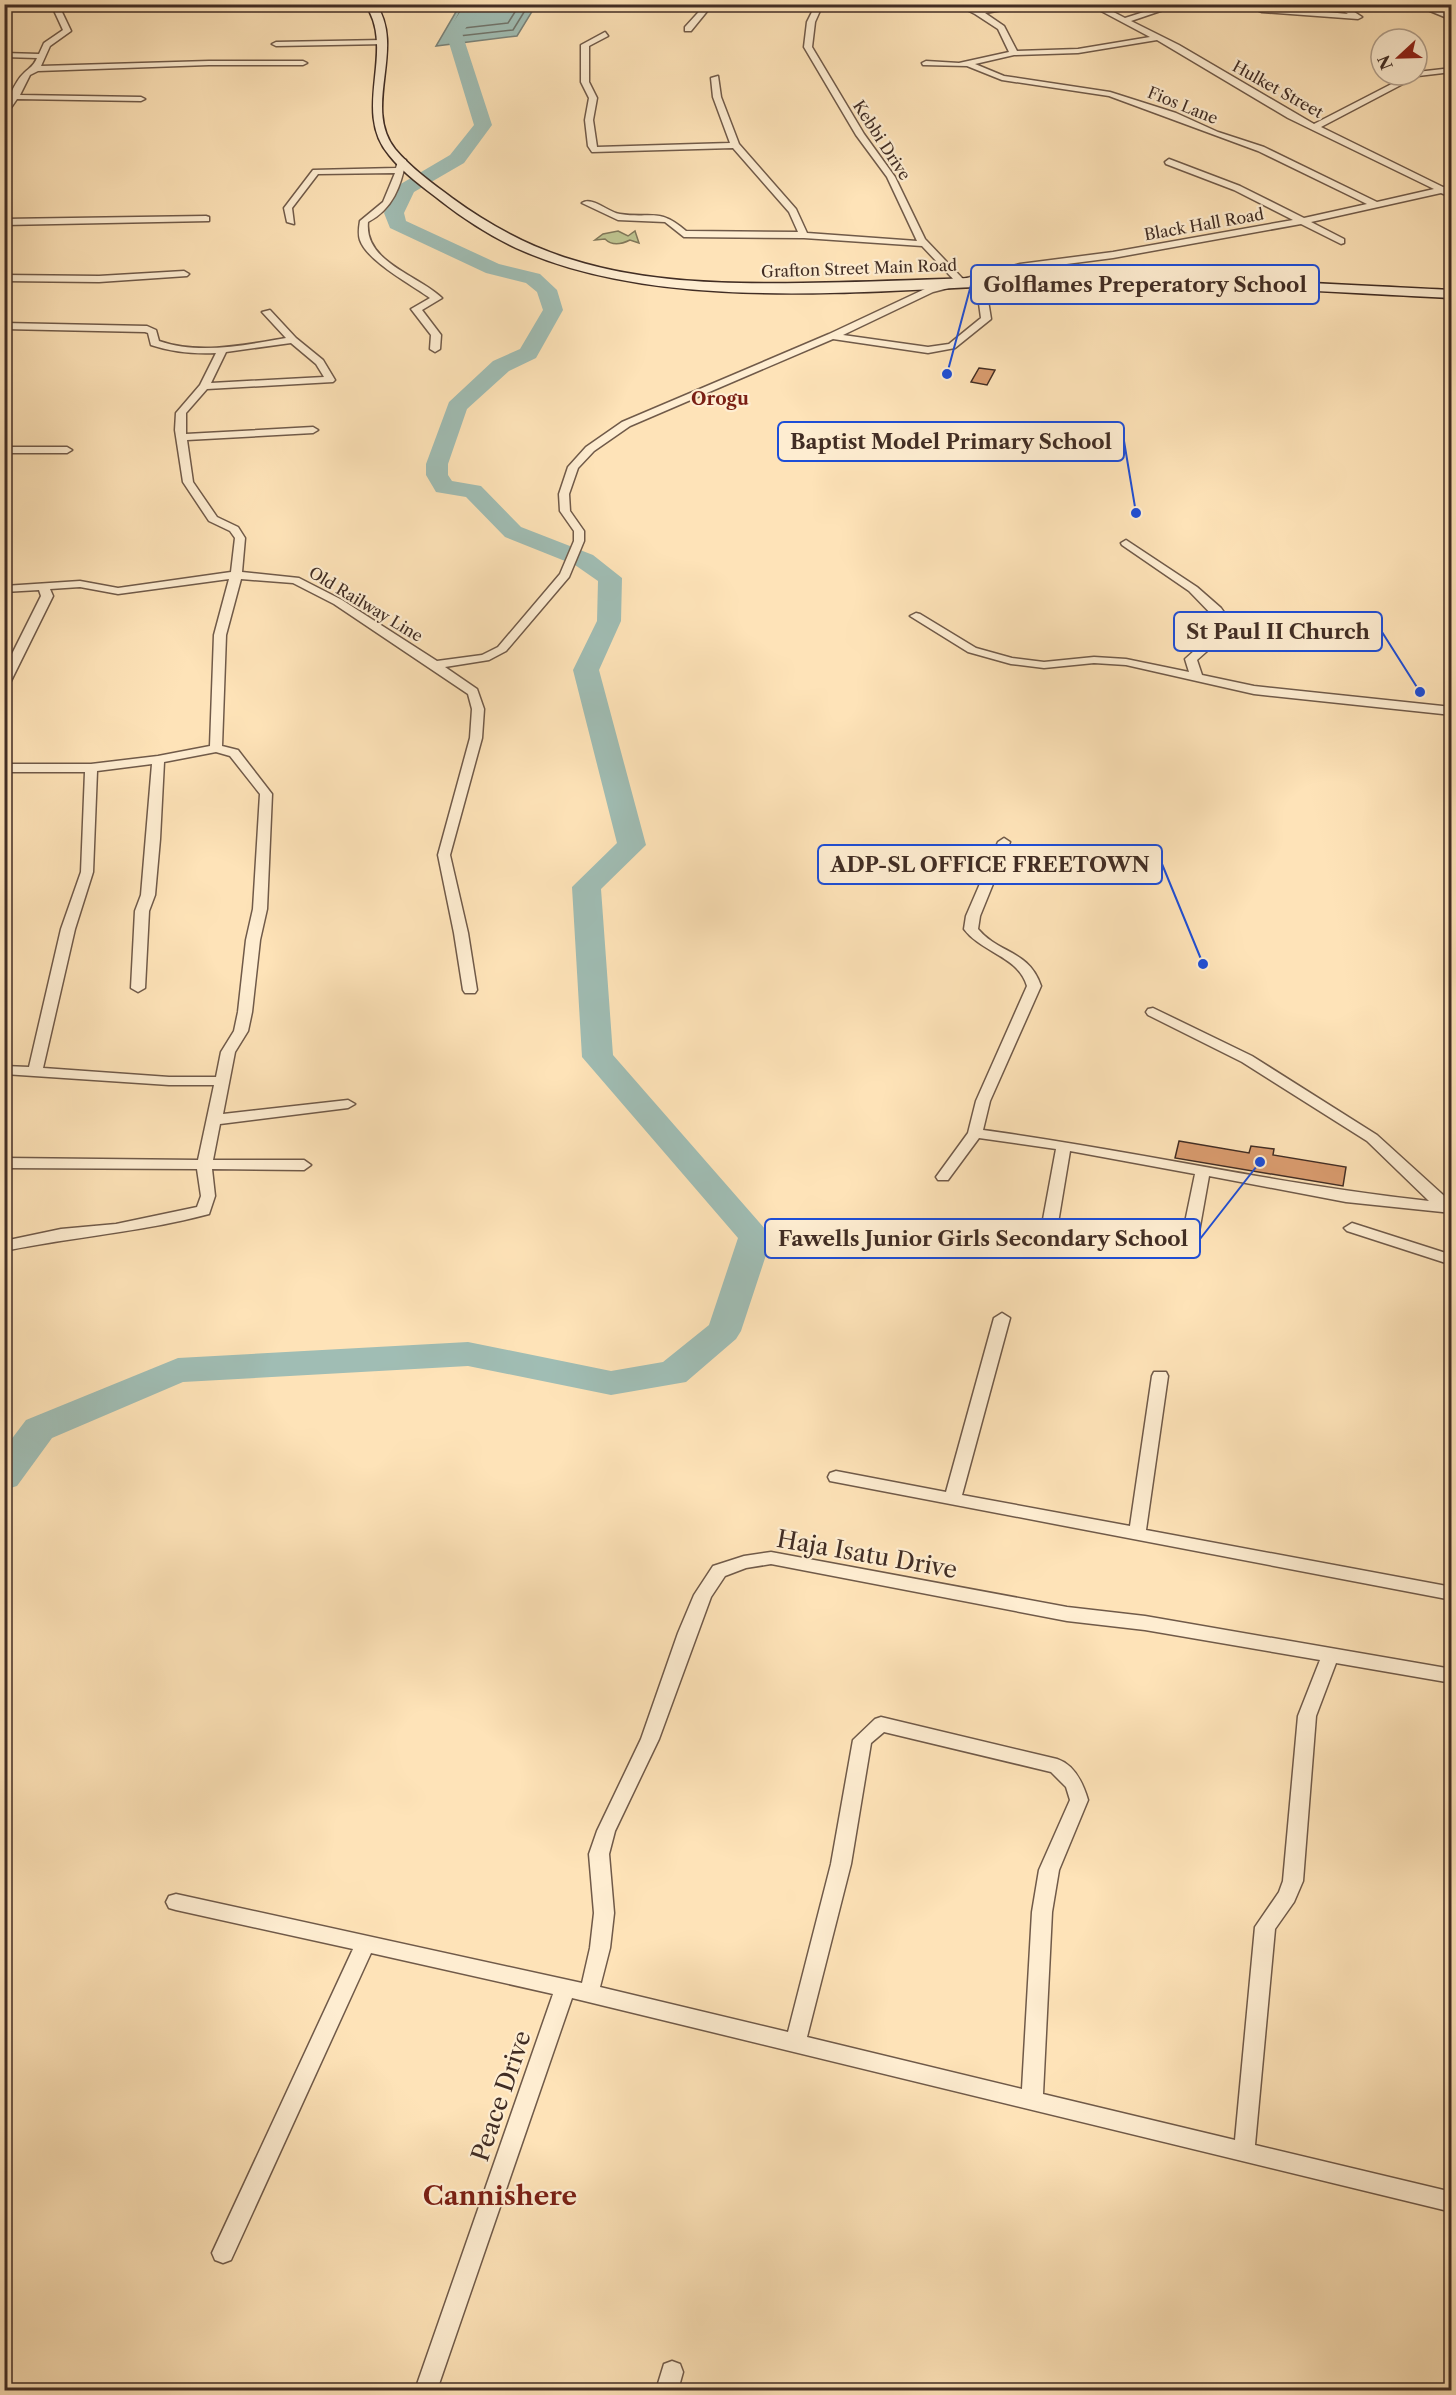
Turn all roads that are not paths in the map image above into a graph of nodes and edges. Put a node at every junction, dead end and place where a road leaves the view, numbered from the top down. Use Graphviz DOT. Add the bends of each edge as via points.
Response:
graph roads {
  1 [pos="10,4"];
  2 [pos="166,4"];
  3 [pos="370,4"];
  4 [pos="710,4"];
  5 [pos="820,4"];
  6 [pos="958,4"];
  7 [pos="1035,4"];
  8 [pos="1091,4"];
  9 [pos="1178,4"];
  10 [pos="1245,4"];
  11 [pos="1336,4"];
  12 [pos="1416,4"];
  13 [pos="4,6"];
  14 [pos="56,6"];
  15 [pos="978,12"];
  16 [pos="1452,18"];
  17 [pos="1126,20"];
  18 [pos="688,29"];
  19 [pos="605,34"];
  20 [pos="1156,38"];
  21 [pos="383,42"];
  22 [pos="276,44"];
  23 [pos="1014,53"];
  24 [pos="4,55"];
  25 [pos="40,56"];
  26 [pos="303,63"];
  27 [pos="926,63"];
  28 [pos="967,63"];
  29 [pos="36,69"];
  30 [pos="1452,70"];
  31 [pos="1429,73"];
  32 [pos="716,78"];
  33 [pos="1393,87"];
  34 [pos="15,97"];
  35 [pos="141,99"];
  36 [pos="6,112"];
  37 [pos="1315,127"];
  38 [pos="735,145"];
  39 [pos="1169,162"];
  40 [pos="404,166"];
  41 [pos="1449,191"];
  42 [pos="586,203"];
  43 [pos="1378,206"];
  44 [pos="206,219"];
  45 [pos="1304,221"];
  46 [pos="4,222"];
  47 [pos="291,222"];
  48 [pos="804,235"];
  49 [pos="1341,241"];
  50 [pos="925,244"];
  51 [pos="184,274"];
  52 [pos="4,278"];
  53 [pos="961,282"];
  54 [pos="980,282"];
  55 [pos="1452,294"];
  56 [pos="267,312"];
  57 [pos="4,326"];
  58 [pos="832,336"];
  59 [pos="293,340"];
  60 [pos="435,349"];
  61 [pos="222,350"];
  62 [pos="204,386"];
  63 [pos="313,430"];
  64 [pos="181,437"];
  65 [pos="4,450"];
  66 [pos="67,450"];
  67 [pos="579,541"];
  68 [pos="1126,543"];
  69 [pos="236,575"];
  70 [pos="44,587"];
  71 [pos="4,589"];
  72 [pos="916,616"];
  73 [pos="435,665"];
  74 [pos="1198,678"];
  75 [pos="4,682"];
  76 [pos="1452,711"];
  77 [pos="216,748"];
  78 [pos="158,760"];
  79 [pos="4,768"];
  80 [pos="91,768"];
  81 [pos="1004,842"];
  82 [pos="138,988"];
  83 [pos="470,990"];
  84 [pos="1153,1012"];
  85 [pos="4,1070"];
  86 [pos="34,1072"];
  87 [pos="223,1081"];
  88 [pos="348,1104"];
  89 [pos="215,1120"];
  90 [pos="975,1133"];
  91 [pos="1064,1145"];
  92 [pos="4,1163"];
  93 [pos="304,1165"];
  94 [pos="204,1166"];
  95 [pos="1203,1170"];
  96 [pos="943,1177"];
  97 [pos="1448,1207"];
  98 [pos="1352,1228"];
  99 [pos="1191,1232"];
  100 [pos="1047,1241"];
  101 [pos="4,1246"];
  102 [pos="1452,1260"];
  103 [pos="1002,1318"];
  104 [pos="1160,1376"];
  105 [pos="836,1477"];
  106 [pos="952,1500"];
  107 [pos="1137,1534"];
  108 [pos="1452,1594"];
  109 [pos="1330,1656"];
  110 [pos="1452,1676"];
  111 [pos="176,1902"];
  112 [pos="365,1944"];
  113 [pos="565,1988"];
  114 [pos="589,1993"];
  115 [pos="795,2044"];
  116 [pos="1032,2102"];
  117 [pos="1244,2152"];
  118 [pos="1452,2202"];
  119 [pos="224,2253"];
  120 [pos="426,2391"];
  1 -- 13 [label="street"];
  2 -- 14 [label="street"];
  3 -- 21 [label="street, Grafton Street Main Road" via="382,24"];
  4 -- 18 [label="street"];
  5 -- 50 [label="street, Kebbi Drive" via="811,22 808,47 860,135 891,177"];
  6 -- 15 [label="street"];
  7 -- 15 [label="street"];
  8 -- 17 [label="street, Hulket Street"];
  9 -- 17 [label="street"];
  10 -- 11 [label="street" via="1262,10 1358,17"];
  12 -- 16 [label="street"];
  14 -- 25 [label="street" via="67,31 47,45"];
  15 -- 23 [label="street" via="1001,28"];
  17 -- 20 [label="street, Hulket Street"];
  19 -- 38 [label="street" via="585,45 585,82 593,98 589,120 596,150"];
  20 -- 23 [label="street" via="1078,51"];
  20 -- 37 [label="street, Hulket Street"];
  21 -- 22 [label="street"];
  21 -- 40 [label="street, Grafton Street Main Road" via="375,102 378,126 384,142"];
  23 -- 28 [label="street"];
  24 -- 25 [label="street"];
  25 -- 29 [label="street"];
  26 -- 29 [label="street"];
  27 -- 28 [label="street"];
  28 -- 43 [label="street, Fios Lane" via="1002,78 1110,94 1173,115 1262,149"];
  29 -- 34 [label="street" via="27,74"];
  30 -- 31 [label="street"];
  32 -- 38 [label="street" via="717,97"];
  33 -- 37 [label="street"];
  34 -- 35 [label="street"];
  34 -- 36 [label="street"];
  37 -- 41 [label="street, Hulket Street"];
  38 -- 48 [label="street" via="793,211"];
  39 -- 45 [label="street" via="1237,188"];
  40 -- 47 [label="street" via="316,172 288,208"];
  40 -- 53 [label="street, Grafton Street Main Road" via="484,228 522,248 590,270 707,287"];
  40 -- 60 [label="street" via="381,214 364,221 363,230 366,244 437,298 416,309 436,335"];
  41 -- 43 [label="street, Black Hall Road"];
  42 -- 48 [label="street" via="618,217 668,220 684,234"];
  43 -- 45 [label="street, Black Hall Road"];
  44 -- 46 [label="street"];
  45 -- 49 [label="street"];
  45 -- 53 [label="street, Black Hall Road" via="1113,255 1020,267"];
  48 -- 50 [label="street"];
  50 -- 53 [label="street, Kebbi Drive"];
  51 -- 52 [label="street" via="99,279"];
  53 -- 54 [label="street, Grafton Street Main Road"];
  53 -- 58 [label="street, Black Hall Road" via="930,290"];
  54 -- 55 [label="street, Grafton Street Main Road" via="1119,280"];
  54 -- 58 [label="street" via="986,319 952,346 928,350"];
  56 -- 59 [label="street"];
  57 -- 61 [label="street" via="147,329 153,332 154,343 161,346"];
  58 -- 67 [label="street, Black Hall Road" via="626,424 590,449 573,467 564,494 566,511 579,531"];
  59 -- 61 [label="street"];
  59 -- 62 [label="street" via="316,358 330,380"];
  61 -- 62 [label="street"];
  62 -- 64 [label="street" via="181,413"];
  63 -- 64 [label="street"];
  64 -- 69 [label="street" via="188,482 213,519 234,529 240,538"];
  65 -- 66 [label="street"];
  67 -- 73 [label="street, Old Railway Line" via="565,575 502,649 485,658"];
  68 -- 74 [label="street" via="1180,580 1225,622 1219,635 1191,659"];
  69 -- 70 [label="street, Old Railway Line" via="118,591 80,584"];
  69 -- 73 [label="street, Old Railway Line" via="295,580 338,602"];
  69 -- 77 [label="street" via="220,635"];
  70 -- 71 [label="street, Old Railway Line"];
  70 -- 75 [label="street" via="47,596"];
  72 -- 74 [label="street" via="972,650 1004,660 1044,665 1105,660"];
  73 -- 83 [label="street" via="473,692 478,709 476,738 444,855"];
  74 -- 76 [label="street" via="1254,690"];
  77 -- 78 [label="street"];
  77 -- 87 [label="street" via="234,753 266,794 267,818 260,909 245,1012 241,1031 228,1052"];
  78 -- 80 [label="street"];
  78 -- 82 [label="street"];
  79 -- 80 [label="street"];
  80 -- 86 [label="street" via="87,872 68,929"];
  81 -- 90 [label="street" via="971,929 976,938 1015,958 1032,974 1034,986 983,1101"];
  84 -- 97 [label="street" via="1247,1059 1372,1138"];
  85 -- 86 [label="street"];
  86 -- 87 [label="street"];
  87 -- 89 [label="street"];
  88 -- 89 [label="street"];
  89 -- 94 [label="street"];
  90 -- 91 [label="street"];
  90 -- 96 [label="street"];
  91 -- 95 [label="street"];
  91 -- 100 [label="street"];
  92 -- 94 [label="street"];
  93 -- 94 [label="street"];
  94 -- 101 [label="street" via="208,1196 204,1211"];
  95 -- 97 [label="street" via="1346,1197"];
  95 -- 99 [label="street"];
  98 -- 102 [label="street"];
  103 -- 106 [label="street"];
  104 -- 107 [label="street"];
  105 -- 106 [label="street"];
  106 -- 107 [label="street"];
  107 -- 108 [label="street"];
  109 -- 110 [label="street, Haja Isatu Drive"];
  109 -- 114 [label="street, Haja Isatu Drive" via="1145,1623 1067,1614 771,1558 719,1571 703,1595 650,1739 606,1831 599,1854 604,1912"];
  109 -- 117 [label="street" via="1307,1716 1293,1881 1265,1927"];
  111 -- 112 [label="street"];
  112 -- 113 [label="street"];
  112 -- 119 [label="street"];
  113 -- 114 [label="street"];
  113 -- 120 [label="street, Peace Drive"];
  114 -- 115 [label="street"];
  115 -- 116 [label="street"];
  115 -- 116 [label="street" via="842,1864 862,1740 881,1724 1057,1766 1074,1783 1079,1800 1049,1870 1042,1912"];
  116 -- 117 [label="street"];
  117 -- 118 [label="street"];
}
